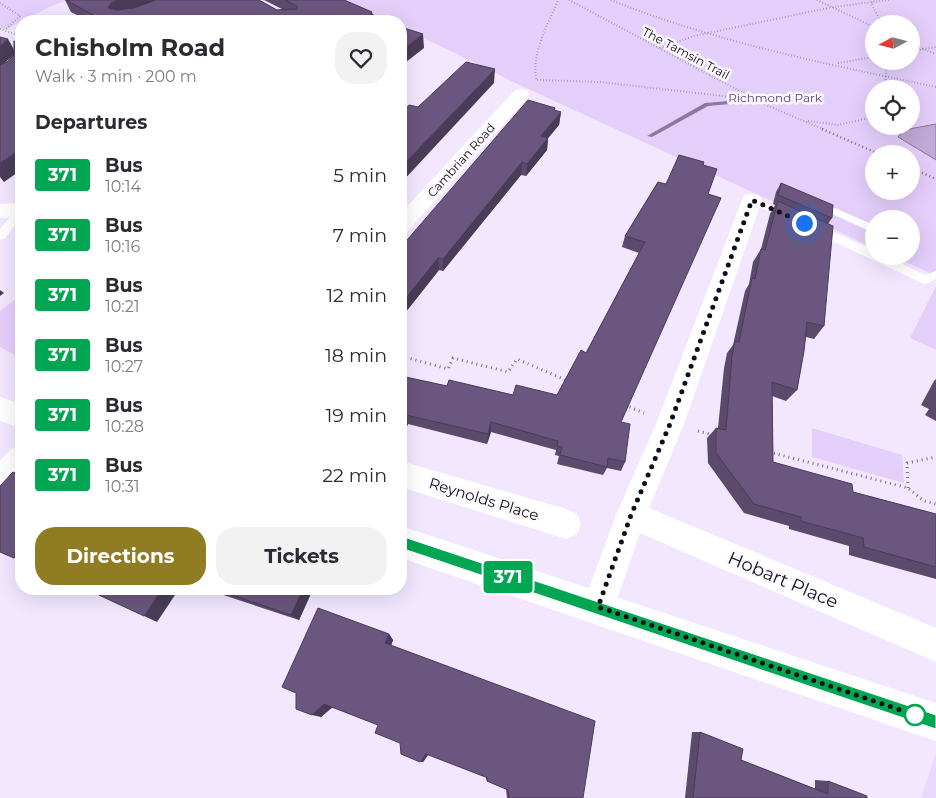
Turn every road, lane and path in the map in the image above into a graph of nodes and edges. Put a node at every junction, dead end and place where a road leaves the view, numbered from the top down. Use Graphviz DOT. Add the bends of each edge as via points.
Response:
graph roads {
  1 [pos="558,0"];
  2 [pos="569,0"];
  3 [pos="612,0"];
  4 [pos="818,0"];
  5 [pos="868,0"];
  6 [pos="874,0"];
  7 [pos="889,0"];
  8 [pos="0,3"];
  9 [pos="872,3"];
  10 [pos="833,7"];
  11 [pos="18,15"];
  12 [pos="878,15"];
  13 [pos="15,21"];
  14 [pos="865,23"];
  15 [pos="0,28"];
  16 [pos="5,30"];
  17 [pos="15,34"];
  18 [pos="707,35"];
  19 [pos="936,47"];
  20 [pos="920,48"];
  21 [pos="659,49"];
  22 [pos="923,49"];
  23 [pos="920,50"];
  24 [pos="936,54"];
  25 [pos="865,59"];
  26 [pos="835,64"];
  27 [pos="886,70"];
  28 [pos="886,76"];
  29 [pos="536,80"];
  30 [pos="886,80"];
  31 [pos="936,87"];
  32 [pos="522,94"];
  33 [pos="764,104"];
  34 [pos="865,119"];
  35 [pos="802,120"];
  36 [pos="865,147"];
  37 [pos="920,172"];
  38 [pos="936,178"];
  39 [pos="801,197"];
  40 [pos="752,200"];
  41 [pos="14,211"];
  42 [pos="407,219"];
  43 [pos="865,225"];
  44 [pos="0,236"];
  45 [pos="865,251"];
  46 [pos="895,265"];
  47 [pos="934,275"];
  48 [pos="407,358"];
  49 [pos="571,382"];
  50 [pos="616,401"];
  51 [pos="0,409"];
  52 [pos="15,414"];
  53 [pos="670,424"];
  54 [pos="719,437"];
  55 [pos="765,451"];
  56 [pos="936,457"];
  57 [pos="15,465"];
  58 [pos="407,476"];
  59 [pos="0,481"];
  60 [pos="908,488"];
  61 [pos="936,504"];
  62 [pos="631,515"];
  63 [pos="566,524"];
  64 [pos="407,544"];
  65 [pos="598,607"];
  66 [pos="936,644"];
  67 [pos="936,722"];
  1 -- 29 [label="path" via="536,58"];
  2 -- 21 [label="path, The Tamsin Trail"];
  3 -- 18 [label="path" via="652,18"];
  4 -- 10 [label="path"];
  5 -- 9 [label="path"];
  6 -- 9 [label="path"];
  7 -- 9 [label="path"];
  8 -- 11 [label="path"];
  9 -- 10 [label="path"];
  9 -- 12 [label="path"];
  10 -- 14 [label="path"];
  10 -- 18 [label="path"];
  13 -- 16 [label="path"];
  15 -- 16 [label="path"];
  16 -- 17 [label="path"];
  18 -- 21 [label="path" via="694,36"];
  18 -- 26 [label="path"];
  19 -- 22 [label="path"];
  20 -- 22 [label="path"];
  21 -- 33 [label="path, The Tamsin Trail"];
  22 -- 23 [label="path"];
  22 -- 24 [label="path"];
  25 -- 26 [label="path"];
  26 -- 28 [label="path"];
  27 -- 28 [label="path"];
  28 -- 30 [label="path"];
  28 -- 31 [label="path"];
  29 -- 32 [label="path"];
  29 -- 33 [label="path" via="566,78 606,82 705,93"];
  32 -- 42 [label="street, Cambrian Road"];
  33 -- 35 [label="path, The Tamsin Trail"];
  34 -- 35 [label="path" via="838,125"];
  35 -- 36 [label="path, The Tamsin Trail"];
  37 -- 38 [label="path"];
  39 -- 43 [label="lane"];
  40 -- 45 [label="lane"];
  40 -- 53 [label="street"];
  41 -- 44 [label="lane"];
  46 -- 47 [label="lane" via="926,280"];
  48 -- 49 [label="path" via="448,369 452,358 508,372 517,358"];
  50 -- 53 [label="path"];
  51 -- 52 [label="main road"];
  53 -- 54 [label="path"];
  53 -- 62 [label="street"];
  55 -- 60 [label="path"];
  56 -- 60 [label="path" via="907,463"];
  57 -- 59 [label="street"];
  58 -- 63 [label="street, Reynolds Place"];
  60 -- 61 [label="path" via="924,501"];
  62 -- 65 [label="street"];
  62 -- 66 [label="street, Hobart Place"];
  64 -- 65 [label="main road"];
  65 -- 67 [label="main road"];
}
